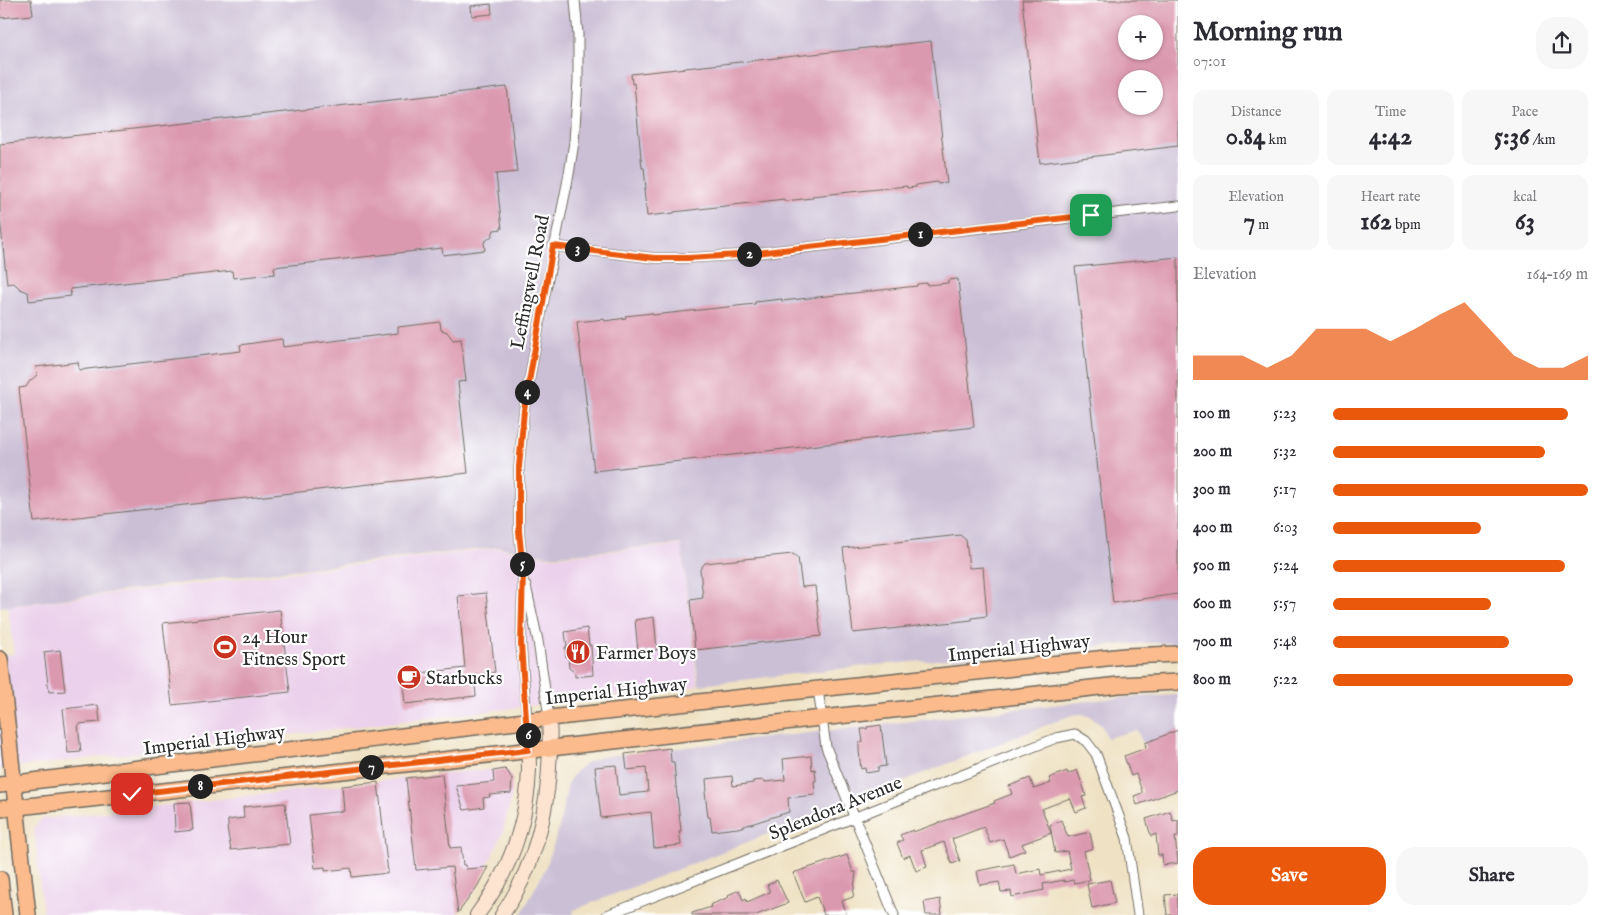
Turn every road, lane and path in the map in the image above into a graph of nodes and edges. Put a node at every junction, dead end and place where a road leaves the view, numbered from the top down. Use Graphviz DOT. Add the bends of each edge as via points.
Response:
graph roads {
  1 [pos="574,0"];
  2 [pos="1178,206"];
  3 [pos="553,246"];
  4 [pos="523,571"];
  5 [pos="1178,654"];
  6 [pos="0,659"];
  7 [pos="1178,682"];
  8 [pos="818,689"];
  9 [pos="822,717"];
  10 [pos="549,718"];
  11 [pos="527,720"];
  12 [pos="551,747"];
  13 [pos="528,750"];
  14 [pos="7,784"];
  15 [pos="16,807"];
  16 [pos="0,809"];
  17 [pos="855,816"];
  18 [pos="0,879"];
  19 [pos="4,915"];
  20 [pos="28,915"];
  21 [pos="477,915"];
  22 [pos="502,915"];
  23 [pos="608,915"];
  24 [pos="894,915"];
  25 [pos="1138,915"];
  1 -- 3 [label="street, Leffingwell Road" via="578,35 576,110 569,174"];
  2 -- 3 [label="street" via="739,255 654,258"];
  3 -- 4 [label="street, Leffingwell Road" via="520,449 518,497"];
  4 -- 10 [label="street, Leffingwell Road" via="538,641"];
  4 -- 11 [label="street, Leffingwell Road" via="521,644"];
  5 -- 8 [label="main road, Imperial Highway" via="1125,656"];
  6 -- 14 [label="main road"];
  7 -- 9 [label="main road" via="1119,685"];
  8 -- 9 [label="street"];
  8 -- 10 [label="main road, Imperial Highway"];
  9 -- 12 [label="main road"];
  9 -- 17 [label="street" via="826,747"];
  10 -- 11 [label="main road, Imperial Highway"];
  10 -- 12 [label="main road, Leffingwell Road"];
  11 -- 13 [label="main road, Leffingwell Road"];
  11 -- 14 [label="main road, Imperial Highway"];
  12 -- 13 [label="main road"];
  12 -- 22 [label="main road, Leffingwell Road" via="548,786 536,845 523,880"];
  13 -- 15 [label="main road"];
  13 -- 21 [label="main road, Leffingwell Road" via="529,769 513,851"];
  14 -- 15 [label="main road"];
  15 -- 16 [label="main road"];
  15 -- 20 [label="main road"];
  17 -- 23 [label="street, Splendora Avenue"];
  17 -- 24 [label="street"];
  17 -- 25 [label="street, Splendora Avenue" via="1056,738 1075,734 1086,741 1096,754 1127,838"];
  18 -- 19 [label="main road"];
}
